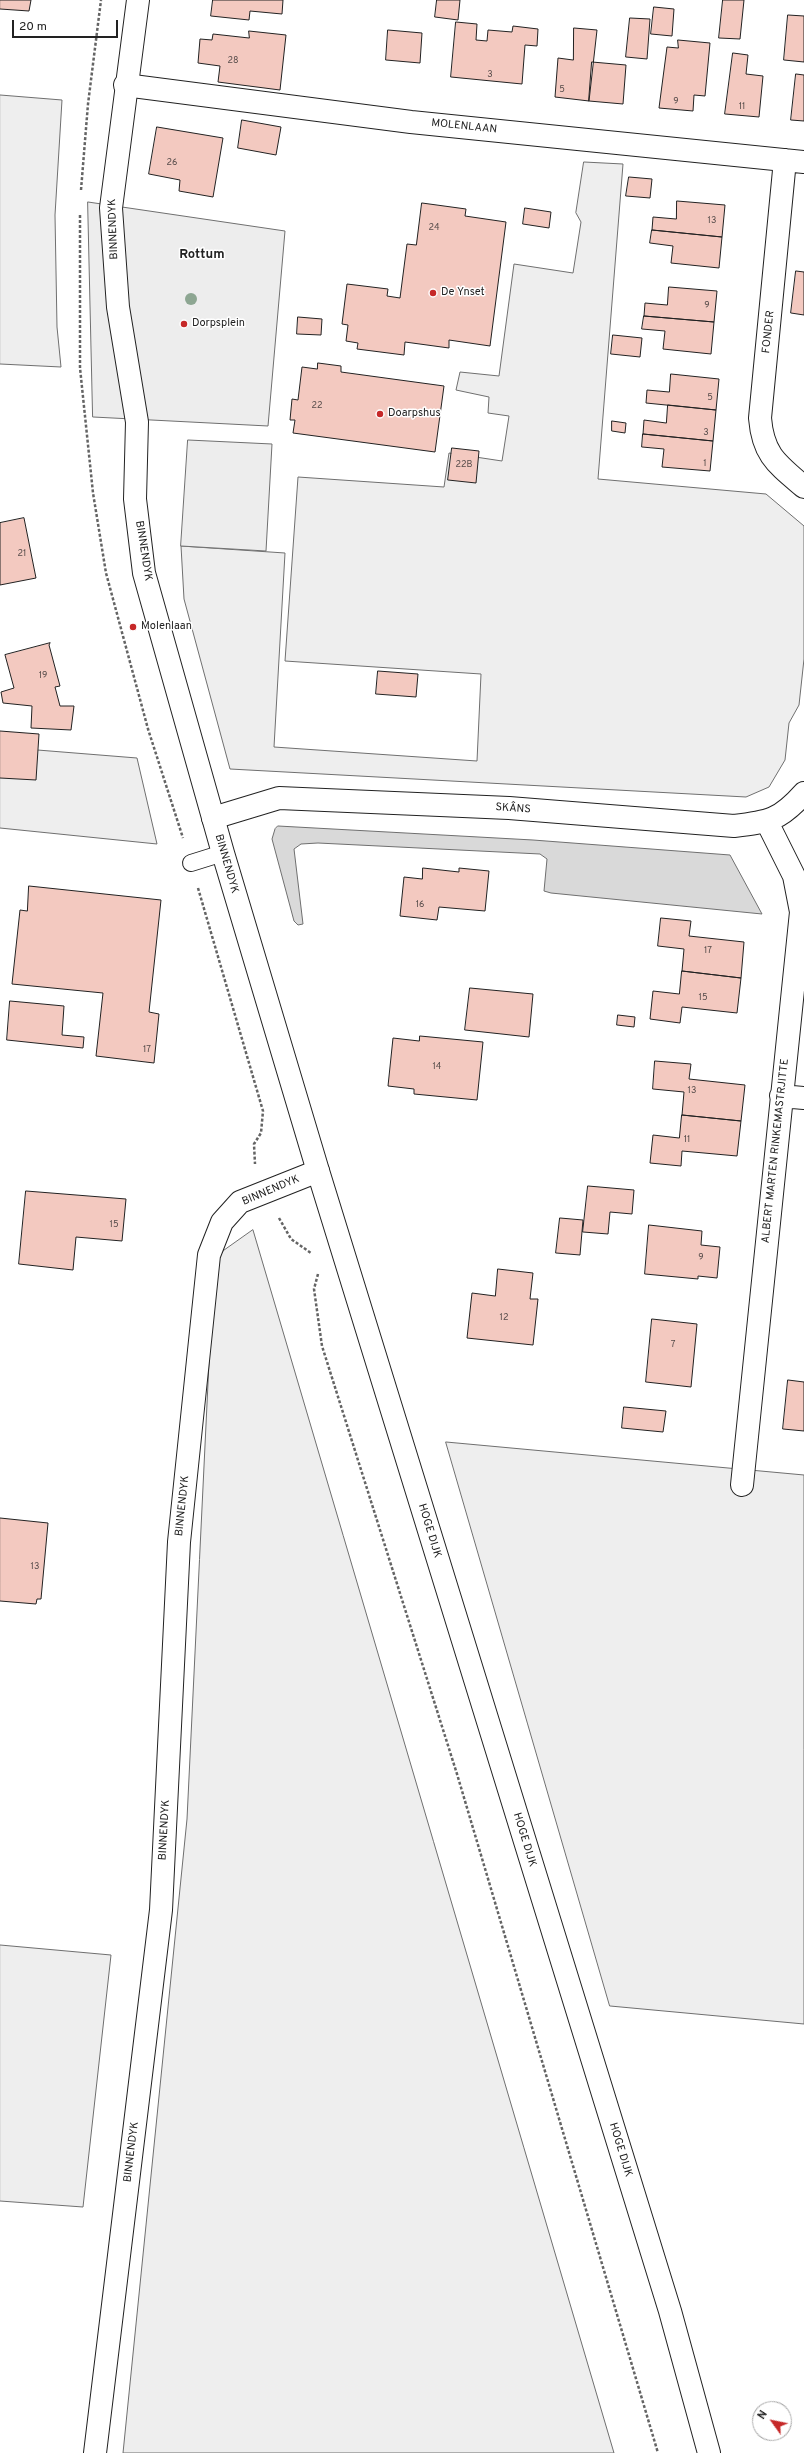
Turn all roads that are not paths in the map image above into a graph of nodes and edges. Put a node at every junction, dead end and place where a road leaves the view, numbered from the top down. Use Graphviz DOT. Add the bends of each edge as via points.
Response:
graph roads {
  1 [pos="138,0"];
  2 [pos="125,85"];
  3 [pos="795,161"];
  4 [pos="804,487"];
  5 [pos="804,793"];
  6 [pos="213,818"];
  7 [pos="768,822"];
  8 [pos="223,853"];
  9 [pos="191,862"];
  10 [pos="781,1096"];
  11 [pos="804,1098"];
  12 [pos="318,1171"];
  13 [pos="742,1486"];
  14 [pos="95,2453"];
  15 [pos="709,2453"];
  1 -- 2 [label="street, BINNENDYK"];
  2 -- 3 [label="street, MOLENLAAN" via="411,122"];
  2 -- 6 [label="street, BINNENDYK" via="111,208 118,307 137,422 135,499 144,573"];
  3 -- 4 [label="street, FONDER" via="760,418 762,439 773,459"];
  5 -- 7 [label="street, SKÂNS" via="791,808"];
  6 -- 7 [label="street, SKÂNS" via="279,798 509,808 734,826"];
  6 -- 8 [label="street, BINNENDYK"];
  7 -- 10 [label="street, ALBERT MARTEN RINKEMASTRJITTE" via="794,876 801,912"];
  8 -- 9 [label="lane"];
  8 -- 12 [label="street, BINNENDYK"];
  10 -- 11 [label="street"];
  10 -- 13 [label="street, ALBERT MARTEN RINKEMASTRJITTE"];
  12 -- 14 [label="street, BINNENDYK" via="240,1202 222,1222 209,1255 179,1542 161,1910"];
  12 -- 15 [label="street, HOGE DIJK" via="667,2304"];
}
